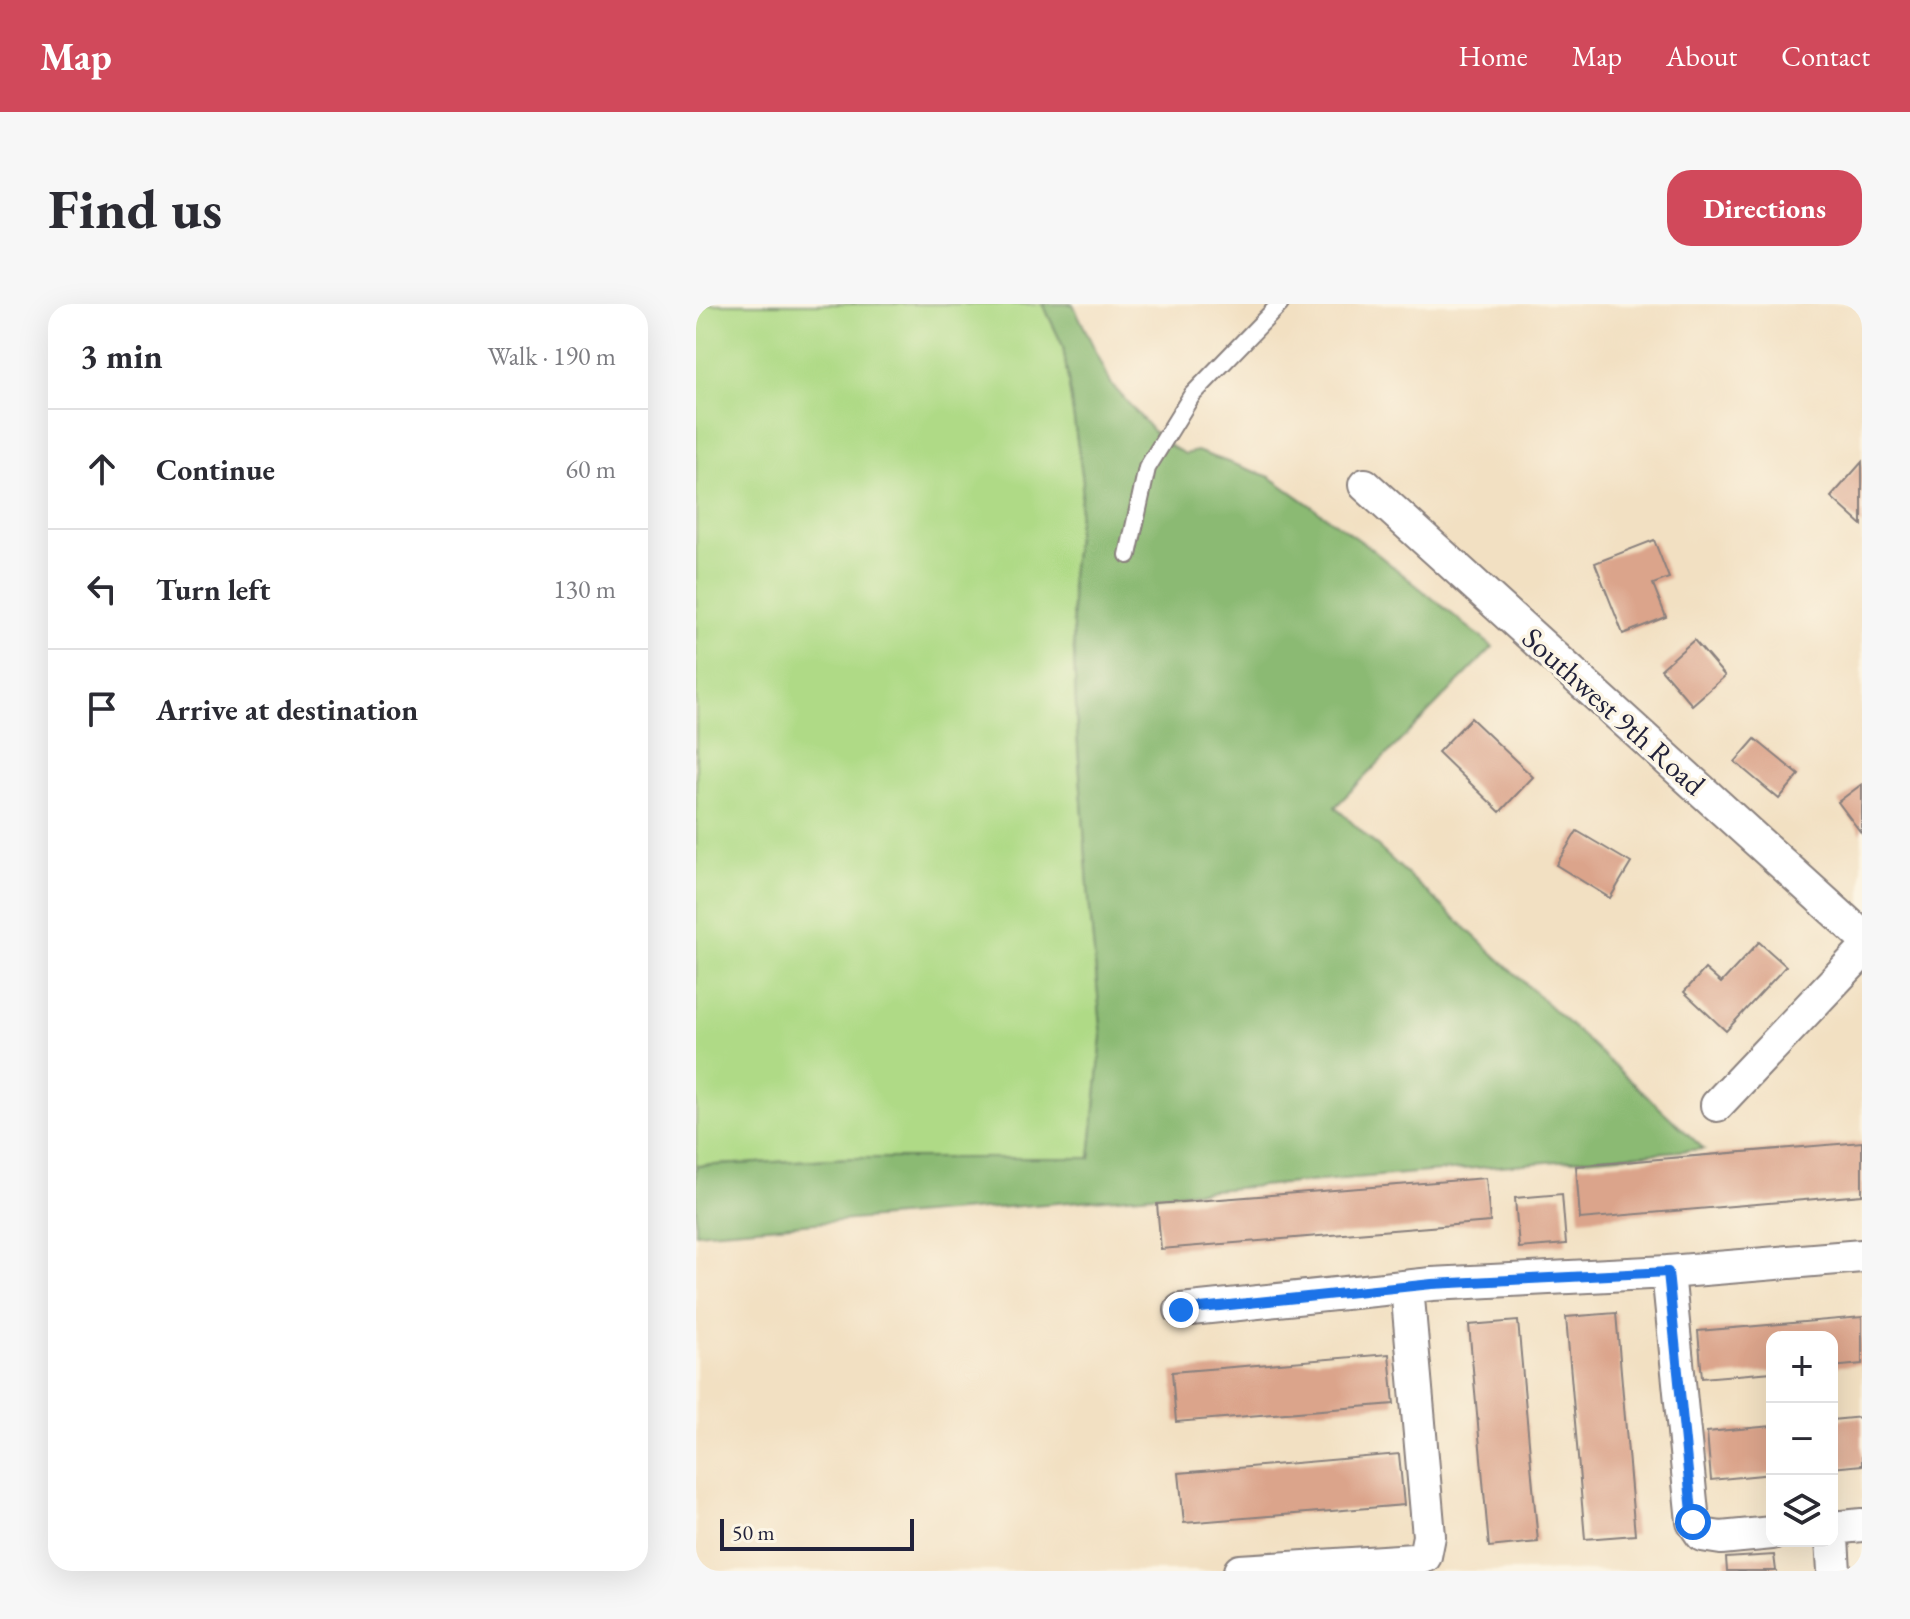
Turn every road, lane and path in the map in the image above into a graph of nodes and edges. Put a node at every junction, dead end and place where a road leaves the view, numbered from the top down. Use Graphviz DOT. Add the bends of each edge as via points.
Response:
graph roads {
  1 [pos="1280,304"];
  2 [pos="1365,485"];
  3 [pos="1128,555"];
  4 [pos="1862,936"];
  5 [pos="1862,952"];
  6 [pos="1717,1105"];
  7 [pos="1862,1256"];
  8 [pos="1668,1272"];
  9 [pos="1407,1287"];
  10 [pos="1181,1310"];
  11 [pos="1862,1525"];
  12 [pos="1838,1527"];
  13 [pos="1766,1534"];
  14 [pos="1832,1547"];
  15 [pos="1292,1569"];
  16 [pos="1240,1571"];
  17 [pos="1834,1571"];
  1 -- 3 [label="lane" via="1192,395 1147,468"];
  2 -- 4 [label="street, Southwest 9th Road"];
  5 -- 6 [label="street"];
  7 -- 8 [label="street"];
  8 -- 9 [label="street"];
  8 -- 13 [label="street" via="1693,1522 1702,1535"];
  9 -- 10 [label="street"];
  9 -- 15 [label="street" via="1429,1536 1425,1556"];
  11 -- 12 [label="street"];
  14 -- 17 [label="street"];
  15 -- 16 [label="street"];
}
